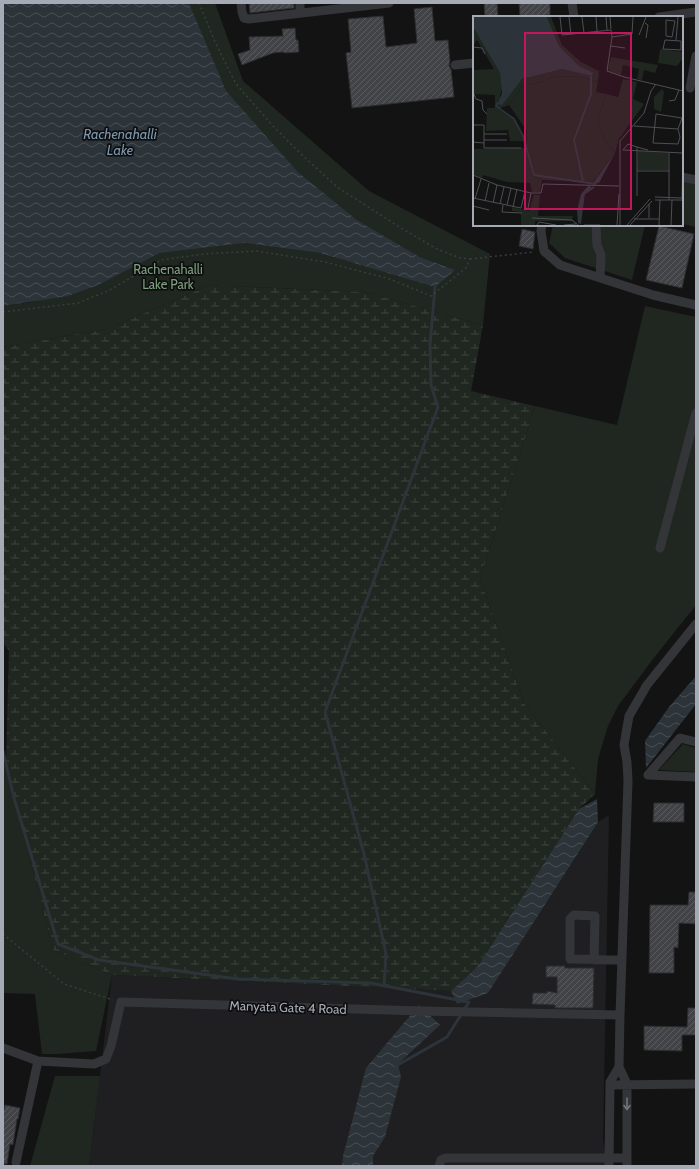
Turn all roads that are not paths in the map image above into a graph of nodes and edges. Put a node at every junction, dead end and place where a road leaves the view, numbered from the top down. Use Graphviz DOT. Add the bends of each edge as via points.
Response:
graph roads {
  1 [pos="241,3"];
  2 [pos="300,3"];
  3 [pos="387,3"];
  4 [pos="572,3"];
  5 [pos="696,12"];
  6 [pos="300,13"];
  7 [pos="574,16"];
  8 [pos="666,16"];
  9 [pos="696,56"];
  10 [pos="473,63"];
  11 [pos="455,65"];
  12 [pos="690,88"];
  13 [pos="683,177"];
  14 [pos="696,180"];
  15 [pos="542,226"];
  16 [pos="596,226"];
  17 [pos="600,278"];
  18 [pos="696,305"];
  19 [pos="696,413"];
  20 [pos="660,548"];
  21 [pos="696,624"];
  22 [pos="696,742"];
  23 [pos="696,777"];
  24 [pos="594,960"];
  25 [pos="622,960"];
  26 [pos="620,1015"];
  27 [pos="3,1048"];
  28 [pos="38,1061"];
  29 [pos="619,1067"];
  30 [pos="610,1084"];
  31 [pos="627,1084"];
  32 [pos="696,1084"];
  33 [pos="16,1162"];
  34 [pos="567,1162"];
  35 [pos="608,1162"];
  36 [pos="627,1162"];
  37 [pos="439,1166"];
  1 -- 6 [label="street" via="244,18"];
  2 -- 6 [label="street"];
  3 -- 6 [label="street"];
  4 -- 7 [label="street"];
  5 -- 8 [label="street"];
  9 -- 12 [label="street"];
  10 -- 11 [label="street"];
  13 -- 14 [label="street"];
  15 -- 17 [label="street" via="544,251 560,265"];
  16 -- 17 [label="street" via="597,245 601,255"];
  17 -- 18 [label="street" via="653,295"];
  19 -- 20 [label="street"];
  21 -- 25 [label="street" via="647,685 629,716 624,745 628,772"];
  22 -- 23 [label="street" via="680,738 648,775"];
  24 -- 24 [label="street" via="570,959 570,919 574,915 595,916"];
  24 -- 25 [label="street"];
  25 -- 26 [label="street"];
  26 -- 28 [label="street, Manyata Gate 4 Road" via="121,1002 106,1059 94,1064"];
  26 -- 29 [label="street"];
  27 -- 28 [label="street"];
  28 -- 33 [label="street"];
  29 -- 30 [label="street"];
  29 -- 31 [label="street"];
  30 -- 31 [label="street"];
  30 -- 35 [label="street"];
  31 -- 32 [label="street"];
  31 -- 36 [label="street, one-way"];
  34 -- 35 [label="street"];
  34 -- 37 [label="street" via="446,1158 441,1160"];
  35 -- 36 [label="street"];
}
